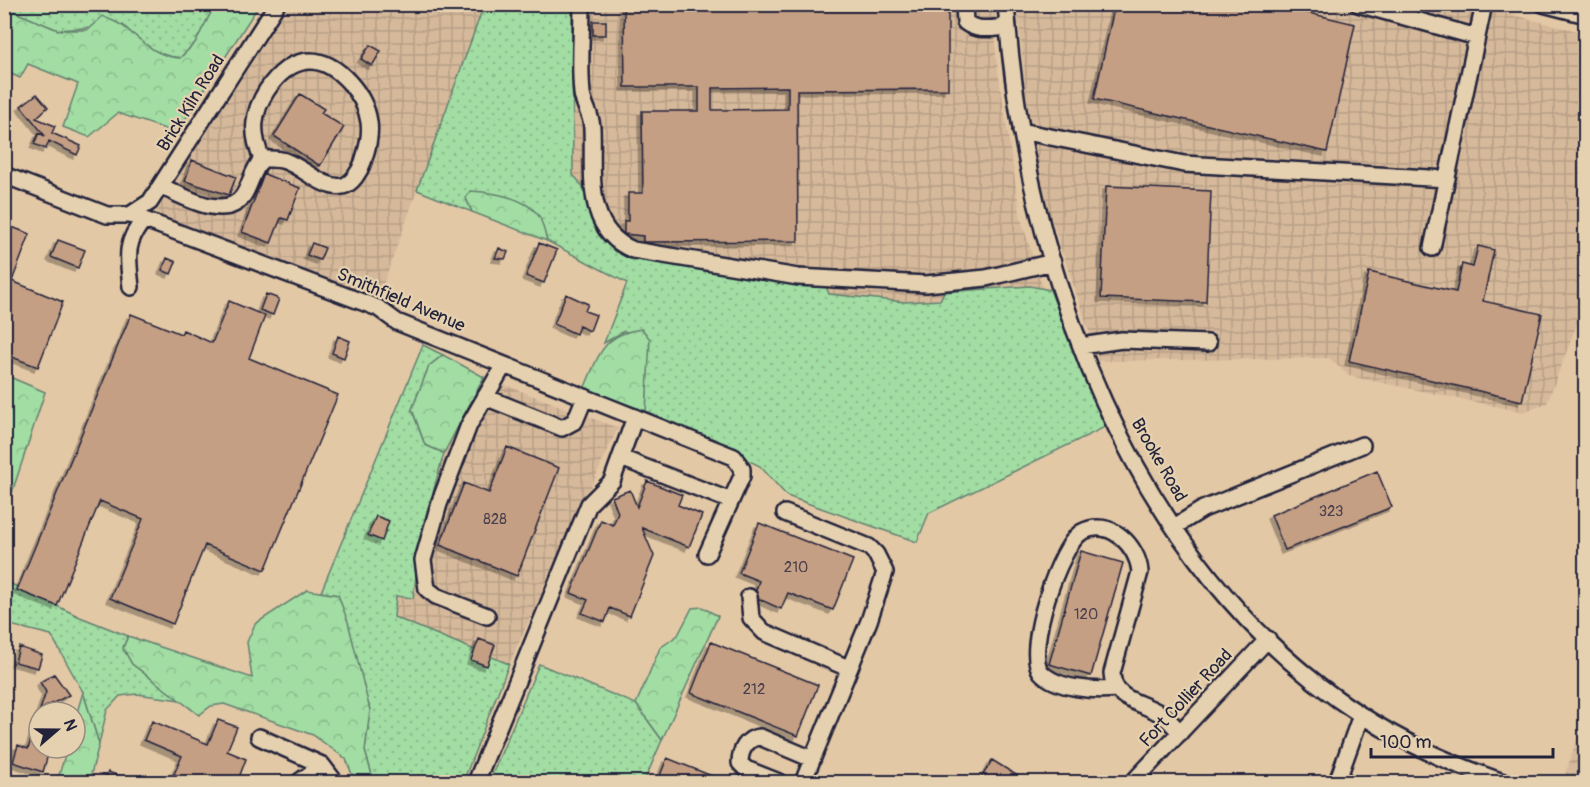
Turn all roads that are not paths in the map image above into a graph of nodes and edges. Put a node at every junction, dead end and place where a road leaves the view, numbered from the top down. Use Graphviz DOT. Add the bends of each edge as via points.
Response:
graph roads {
  1 [pos="277,4"];
  2 [pos="582,4"];
  3 [pos="964,4"];
  4 [pos="1006,4"];
  5 [pos="1358,4"];
  6 [pos="1484,4"];
  7 [pos="1543,4"];
  8 [pos="1586,15"];
  9 [pos="1008,27"];
  10 [pos="1477,37"];
  11 [pos="1021,131"];
  12 [pos="262,159"];
  13 [pos="4,175"];
  14 [pos="1447,179"];
  15 [pos="161,186"];
  16 [pos="137,217"];
  17 [pos="1432,248"];
  18 [pos="1053,262"];
  19 [pos="130,287"];
  20 [pos="1208,343"];
  21 [pos="1081,346"];
  22 [pos="504,365"];
  23 [pos="485,397"];
  24 [pos="585,397"];
  25 [pos="635,417"];
  26 [pos="1362,445"];
  27 [pos="621,458"];
  28 [pos="731,501"];
  29 [pos="785,513"];
  30 [pos="1174,527"];
  31 [pos="707,554"];
  32 [pos="749,597"];
  33 [pos="487,616"];
  34 [pos="1268,639"];
  35 [pos="848,668"];
  36 [pos="1116,689"];
  37 [pos="1360,715"];
  38 [pos="1180,733"];
  39 [pos="259,737"];
  40 [pos="812,759"];
  41 [pos="322,765"];
  42 [pos="299,783"];
  43 [pos="335,783"];
  44 [pos="476,783"];
  45 [pos="779,783"];
  46 [pos="803,783"];
  47 [pos="1133,783"];
  48 [pos="1337,783"];
  49 [pos="1503,783"];
  1 -- 15 [label="street, Brick Kiln Road"];
  2 -- 18 [label="street" via="582,90 592,125 593,188 606,232 622,246 798,277 926,284 986,278"];
  3 -- 9 [label="street" via="965,22 970,26"];
  4 -- 9 [label="street, Brooke Road"];
  5 -- 10 [label="street"];
  6 -- 10 [label="street"];
  7 -- 8 [label="street"];
  9 -- 11 [label="street, Brooke Road"];
  10 -- 14 [label="street"];
  11 -- 14 [label="street" via="1184,164"];
  11 -- 18 [label="street, Brooke Road" via="1032,190"];
  12 -- 12 [label="street" via="283,160 331,185 348,184 360,169 369,143 369,121 360,94 338,69 313,60 300,62 286,68 274,80 254,116"];
  12 -- 15 [label="street" via="243,196 235,203 204,204"];
  13 -- 16 [label="street, Smithfield Avenue" via="107,214"];
  14 -- 17 [label="street"];
  15 -- 16 [label="street, Brick Kiln Road"];
  16 -- 19 [label="street" via="128,260"];
  16 -- 22 [label="street, Smithfield Avenue" via="378,308 397,322"];
  18 -- 21 [label="street, Brooke Road"];
  20 -- 21 [label="street" via="1122,340"];
  21 -- 30 [label="street, Brooke Road" via="1112,417"];
  22 -- 23 [label="street"];
  22 -- 24 [label="street, Smithfield Avenue"];
  23 -- 24 [label="street" via="562,428 575,421"];
  23 -- 33 [label="street" via="469,425 423,560 427,589"];
  24 -- 25 [label="street, Smithfield Avenue"];
  25 -- 27 [label="street"];
  25 -- 28 [label="street, Smithfield Avenue" via="734,457 742,476"];
  26 -- 30 [label="street" via="1203,509"];
  27 -- 28 [label="street"];
  27 -- 44 [label="street" via="612,482 589,504"];
  28 -- 31 [label="street, Smithfield Avenue"];
  29 -- 35 [label="street" via="869,547 881,562 885,572 882,586"];
  30 -- 34 [label="street, Brooke Road" via="1223,592"];
  32 -- 35 [label="street" via="751,618 764,632"];
  34 -- 37 [label="street, Brooke Road"];
  34 -- 38 [label="street, Fort Collier Road"];
  35 -- 40 [label="street"];
  36 -- 36 [label="street" via="1100,691 1065,684 1040,670 1036,657 1037,636 1061,562 1072,542 1090,529 1123,537 1139,561 1140,572 1112,673"];
  36 -- 38 [label="street" via="1158,712"];
  37 -- 48 [label="street"];
  37 -- 49 [label="street, Brooke Road" via="1434,754"];
  38 -- 47 [label="street, Fort Collier Road"];
  39 -- 41 [label="street"];
  40 -- 45 [label="street" via="760,736 753,737 745,744 740,764"];
  40 -- 46 [label="street"];
  41 -- 42 [label="street"];
  41 -- 43 [label="street"];
}
